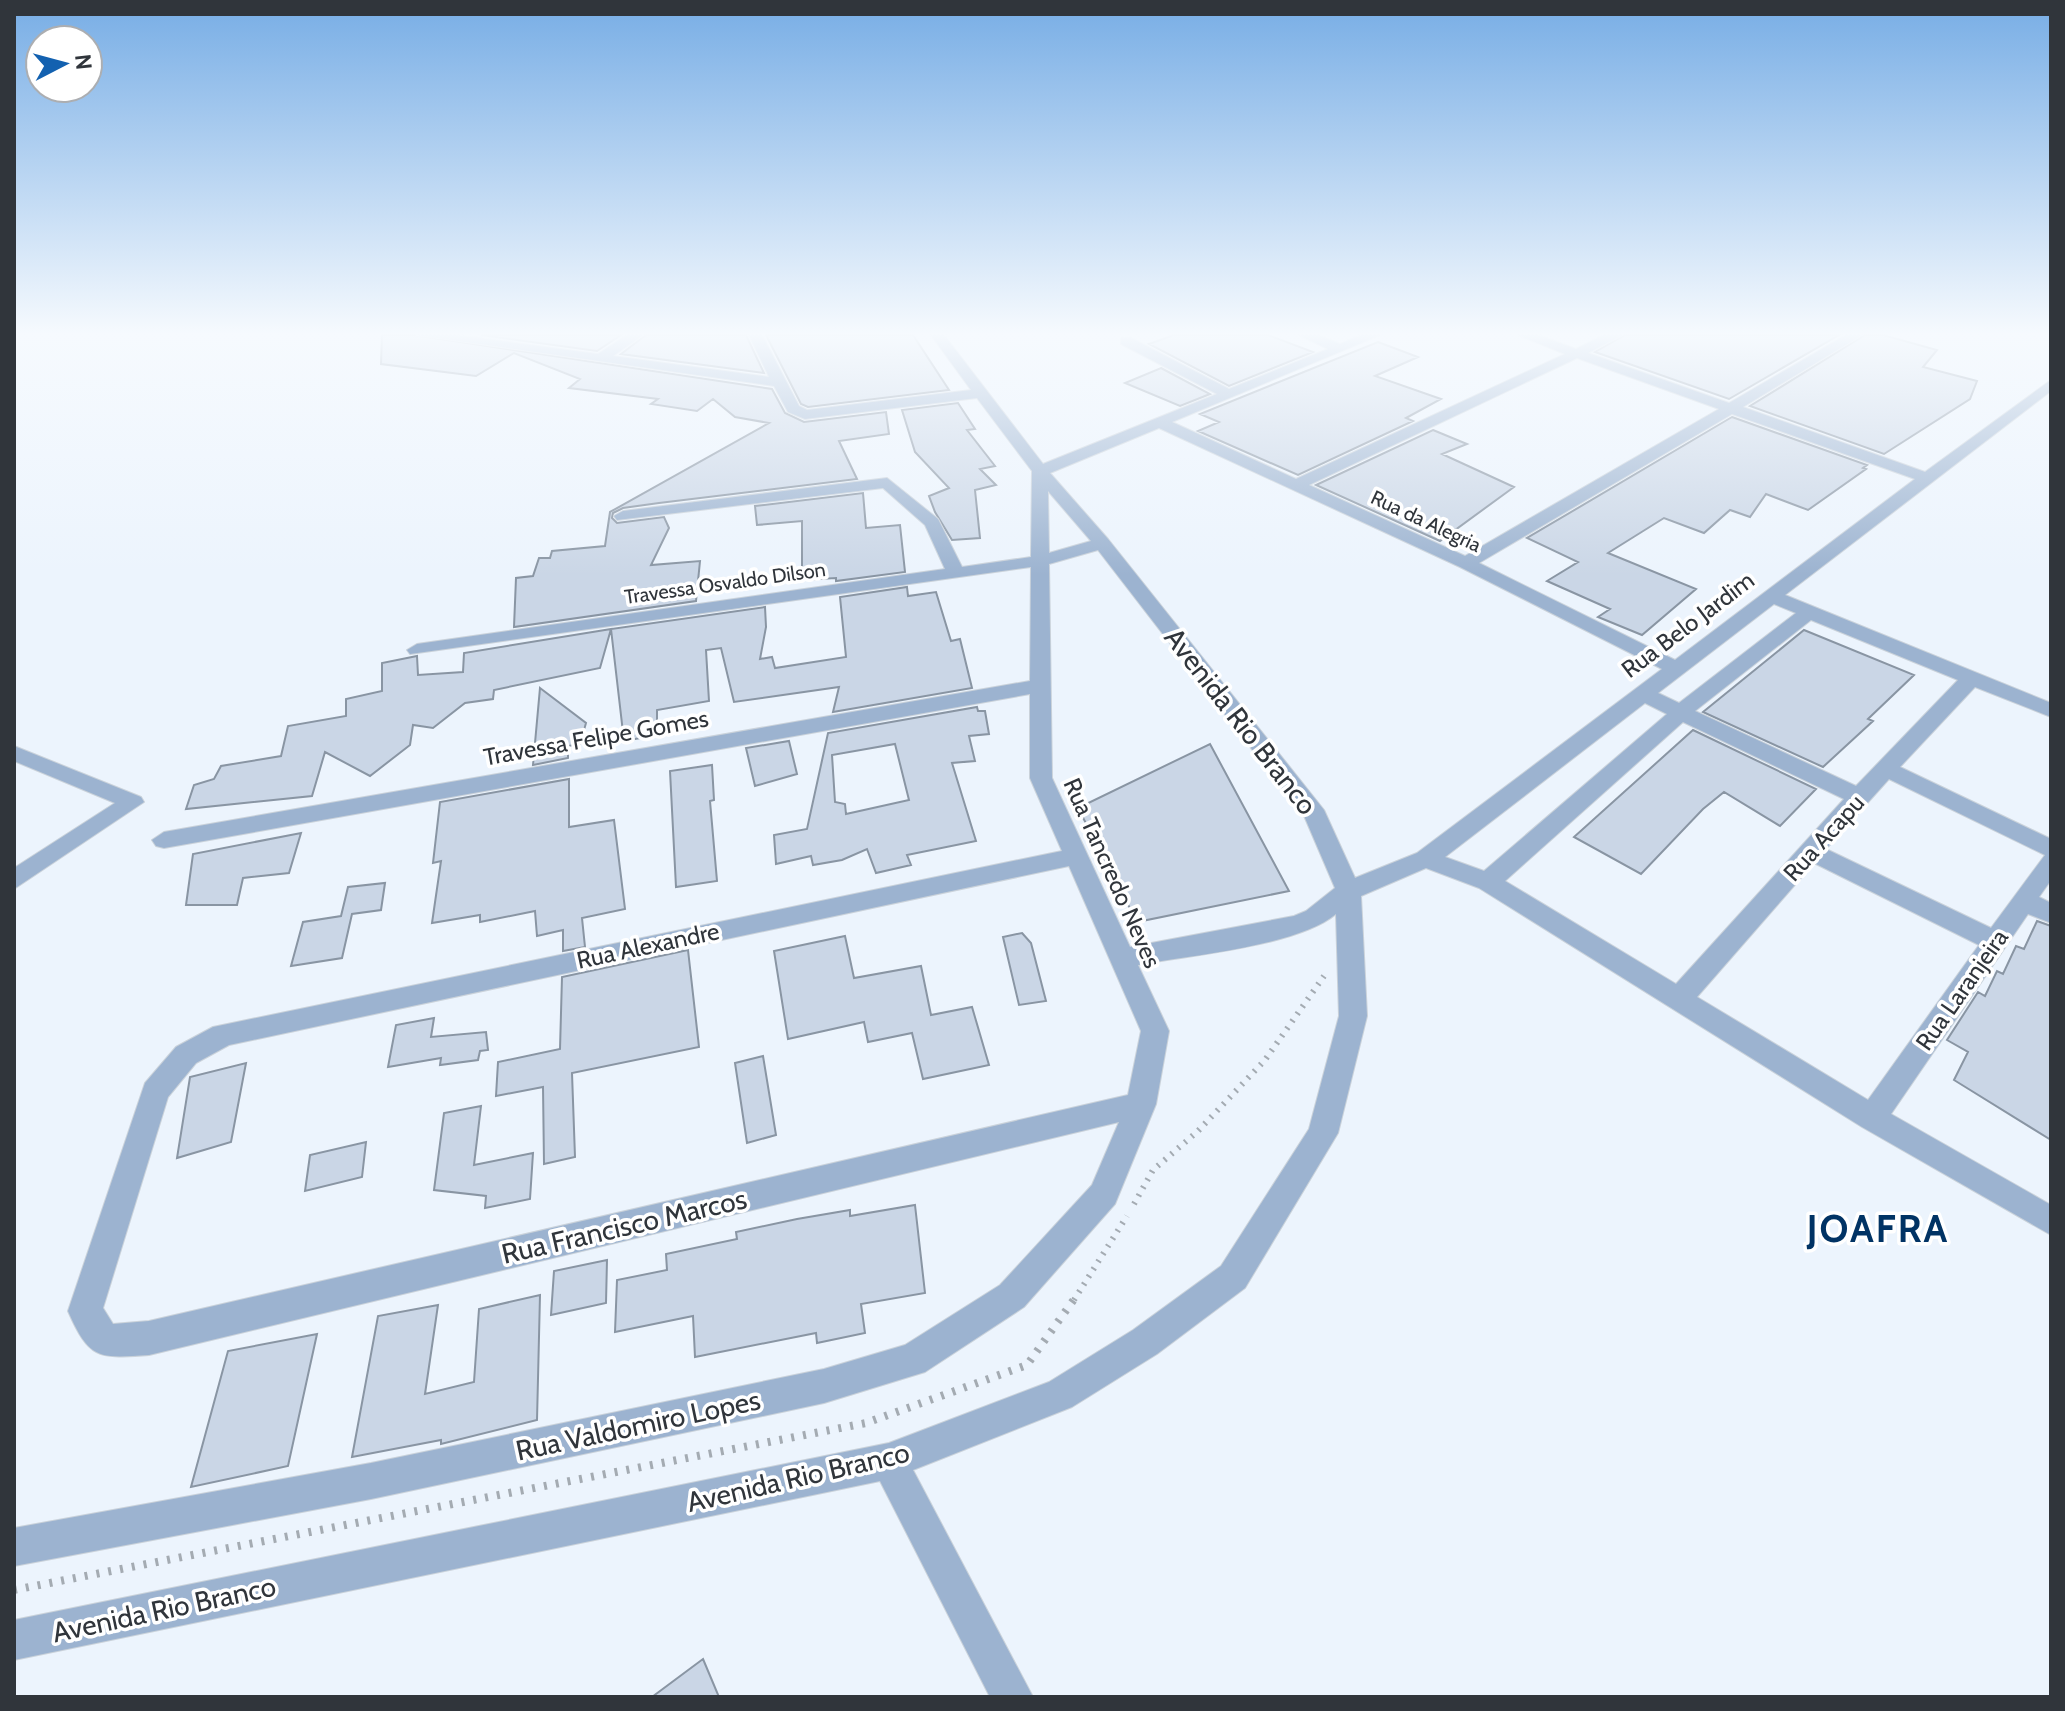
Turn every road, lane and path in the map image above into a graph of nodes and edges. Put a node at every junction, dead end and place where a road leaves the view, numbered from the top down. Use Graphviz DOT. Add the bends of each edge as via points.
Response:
graph roads {
  1 [pos="997,415"];
  2 [pos="1172,415"];
  3 [pos="1446,415"];
  4 [pos="1717,415"];
  5 [pos="1752,415"];
  6 [pos="2009,415"];
  7 [pos="1157,421"];
  8 [pos="1040,471"];
  9 [pos="1925,477"];
  10 [pos="1296,485"];
  11 [pos="623,516"];
  12 [pos="1102,543"];
  13 [pos="1039,561"];
  14 [pos="1466,563"];
  15 [pos="955,571"];
  16 [pos="1770,596"];
  17 [pos="1809,612"];
  18 [pos="417,650"];
  19 [pos="1674,667"];
  20 [pos="1972,678"];
  21 [pos="1038,686"];
  22 [pos="1640,693"];
  23 [pos="2051,711"];
  24 [pos="1680,713"];
  25 [pos="14,753"];
  26 [pos="1888,770"];
  27 [pos="1859,797"];
  28 [pos="164,840"];
  29 [pos="2051,849"];
  30 [pos="1812,852"];
  31 [pos="1074,857"];
  32 [pos="1426,859"];
  33 [pos="2051,862"];
  34 [pos="14,880"];
  35 [pos="1488,882"];
  36 [pos="1348,891"];
  37 [pos="2025,901"];
  38 [pos="2051,914"];
  39 [pos="1996,942"];
  40 [pos="1123,958"];
  41 [pos="1678,1000"];
  42 [pos="1141,1104"];
  43 [pos="1872,1118"];
  44 [pos="2051,1221"];
  45 [pos="105,1341"];
  46 [pos="889,1461"];
  47 [pos="14,1547"];
  48 [pos="14,1640"];
  49 [pos="1012,1697"];
  1 -- 8 [label="street, Avenida Rio Branco"];
  2 -- 7 [label="street"];
  3 -- 10 [label="street"];
  4 -- 14 [label="street"];
  5 -- 9 [label="street"];
  6 -- 9 [label="street, Rua Belo Jardim"];
  7 -- 8 [label="street"];
  7 -- 10 [label="street, Rua da Alegria"];
  8 -- 12 [label="street, Avenida Rio Branco"];
  8 -- 13 [label="street, Rua Tancredo Neves"];
  9 -- 16 [label="street, Rua Belo Jardim"];
  10 -- 14 [label="street, Rua da Alegria"];
  11 -- 15 [label="street" via="887,483 932,523"];
  12 -- 13 [label="street"];
  12 -- 36 [label="street, Avenida Rio Branco" via="1316,816"];
  13 -- 15 [label="street, Travessa Osvaldo Dilson"];
  13 -- 21 [label="street, Rua Tancredo Neves"];
  14 -- 19 [label="street, Rua da Alegria"];
  15 -- 18 [label="street, Travessa Osvaldo Dilson"];
  16 -- 17 [label="street"];
  16 -- 19 [label="street, Rua Belo Jardim"];
  17 -- 20 [label="street"];
  17 -- 24 [label="street"];
  19 -- 22 [label="street, Rua Belo Jardim"];
  20 -- 23 [label="street"];
  20 -- 26 [label="street, Rua Acapu"];
  21 -- 28 [label="street, Travessa Felipe Gomes"];
  21 -- 31 [label="street, Rua Tancredo Neves" via="1041,778"];
  22 -- 24 [label="street"];
  22 -- 32 [label="street, Rua Belo Jardim"];
  24 -- 27 [label="street"];
  24 -- 35 [label="street"];
  25 -- 34 [label="street" via="133,802"];
  26 -- 27 [label="street, Rua Acapu"];
  26 -- 29 [label="street"];
  27 -- 30 [label="street, Rua Acapu"];
  30 -- 39 [label="street"];
  30 -- 41 [label="street, Rua Acapu"];
  31 -- 40 [label="street, Rua Tancredo Neves"];
  31 -- 45 [label="street, Rua Alexandre" via="223,1035 186,1055 155,1092 85,1311"];
  32 -- 35 [label="street"];
  32 -- 36 [label="street, Rua Belo Jardim"];
  33 -- 37 [label="street, Rua Laranjeira"];
  35 -- 41 [label="street"];
  36 -- 40 [label="street, Rua Belo Jardim" via="1298,925"];
  36 -- 46 [label="street, Avenida Rio Branco" via="1353,1016 1323,1133 1233,1277 1145,1342 1060,1395"];
  37 -- 38 [label="street"];
  37 -- 39 [label="street, Rua Laranjeira"];
  39 -- 43 [label="street, Rua Laranjeira"];
  40 -- 42 [label="street, Rua Tancredo Neves" via="1155,1031"];
  41 -- 43 [label="street"];
  42 -- 45 [label="street, Rua Francisco Marcos" via="149,1338"];
  42 -- 47 [label="street, Rua Valdomiro Lopes" via="1104,1194 1012,1296 913,1360 824,1386 402,1475"];
  43 -- 44 [label="street"];
  46 -- 48 [label="street, Avenida Rio Branco"];
  46 -- 49 [label="street"];
}
